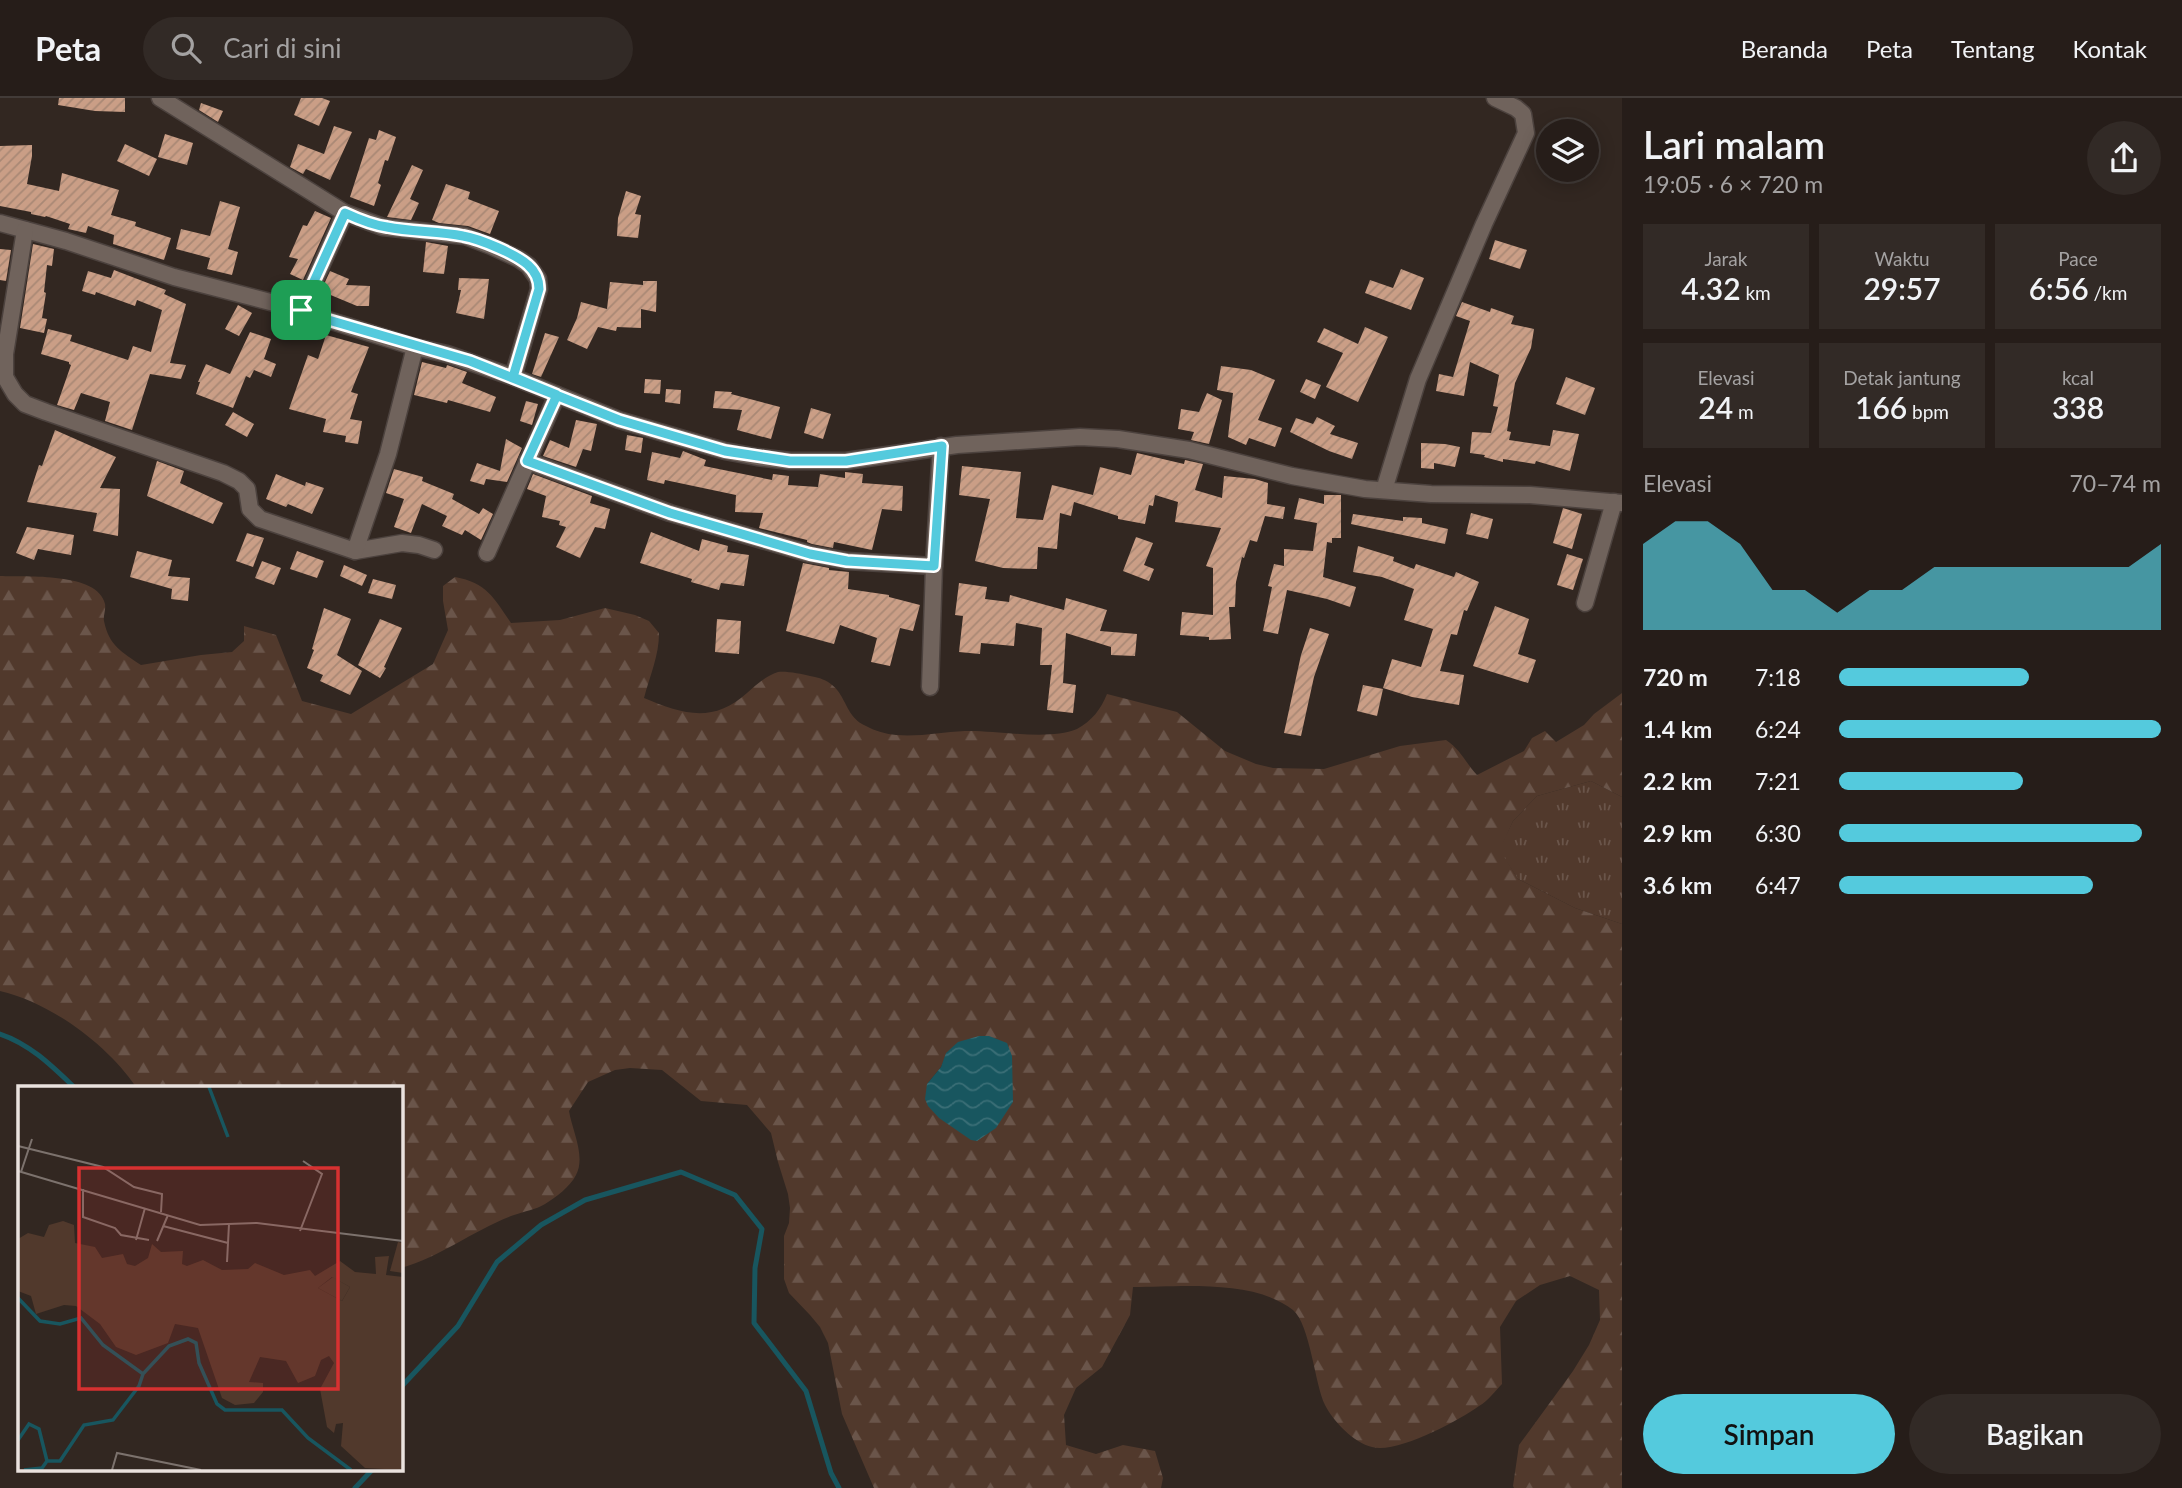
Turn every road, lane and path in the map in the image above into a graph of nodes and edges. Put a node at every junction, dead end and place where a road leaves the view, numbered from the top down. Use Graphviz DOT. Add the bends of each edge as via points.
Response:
graph roads {
  1 [pos="160,98"];
  2 [pos="1495,98"];
  3 [pos="345,213"];
  4 [pos="0,223"];
  5 [pos="25,230"];
  6 [pos="301,310"];
  7 [pos="415,346"];
  8 [pos="513,377"];
  9 [pos="557,395"];
  10 [pos="942,446"];
  11 [pos="527,461"];
  12 [pos="1384,490"];
  13 [pos="1618,503"];
  14 [pos="434,550"];
  15 [pos="355,551"];
  16 [pos="486,553"];
  17 [pos="934,566"];
  18 [pos="1585,603"];
  19 [pos="930,687"];
  1 -- 3 [label="street"];
  2 -- 12 [label="street" via="1523,114 1526,133 1418,379"];
  3 -- 6 [label="street"];
  3 -- 8 [label="street" via="383,227 465,236 529,266 539,289"];
  4 -- 5 [label="street"];
  5 -- 6 [label="street" via="174,277"];
  5 -- 15 [label="street" via="5,377 25,404 223,473 244,484 250,509 260,519"];
  6 -- 7 [label="street"];
  7 -- 8 [label="street"];
  7 -- 15 [label="street" via="388,454"];
  8 -- 9 [label="street"];
  9 -- 10 [label="street" via="619,420 757,457 846,461"];
  9 -- 11 [label="street"];
  10 -- 12 [label="street" via="1080,437 1118,439 1189,450 1328,484"];
  10 -- 17 [label="street"];
  11 -- 16 [label="street"];
  11 -- 17 [label="street" via="670,513 810,554"];
  12 -- 13 [label="street"];
  13 -- 18 [label="street"];
  14 -- 15 [label="street" via="402,543"];
  17 -- 19 [label="street"];
}
